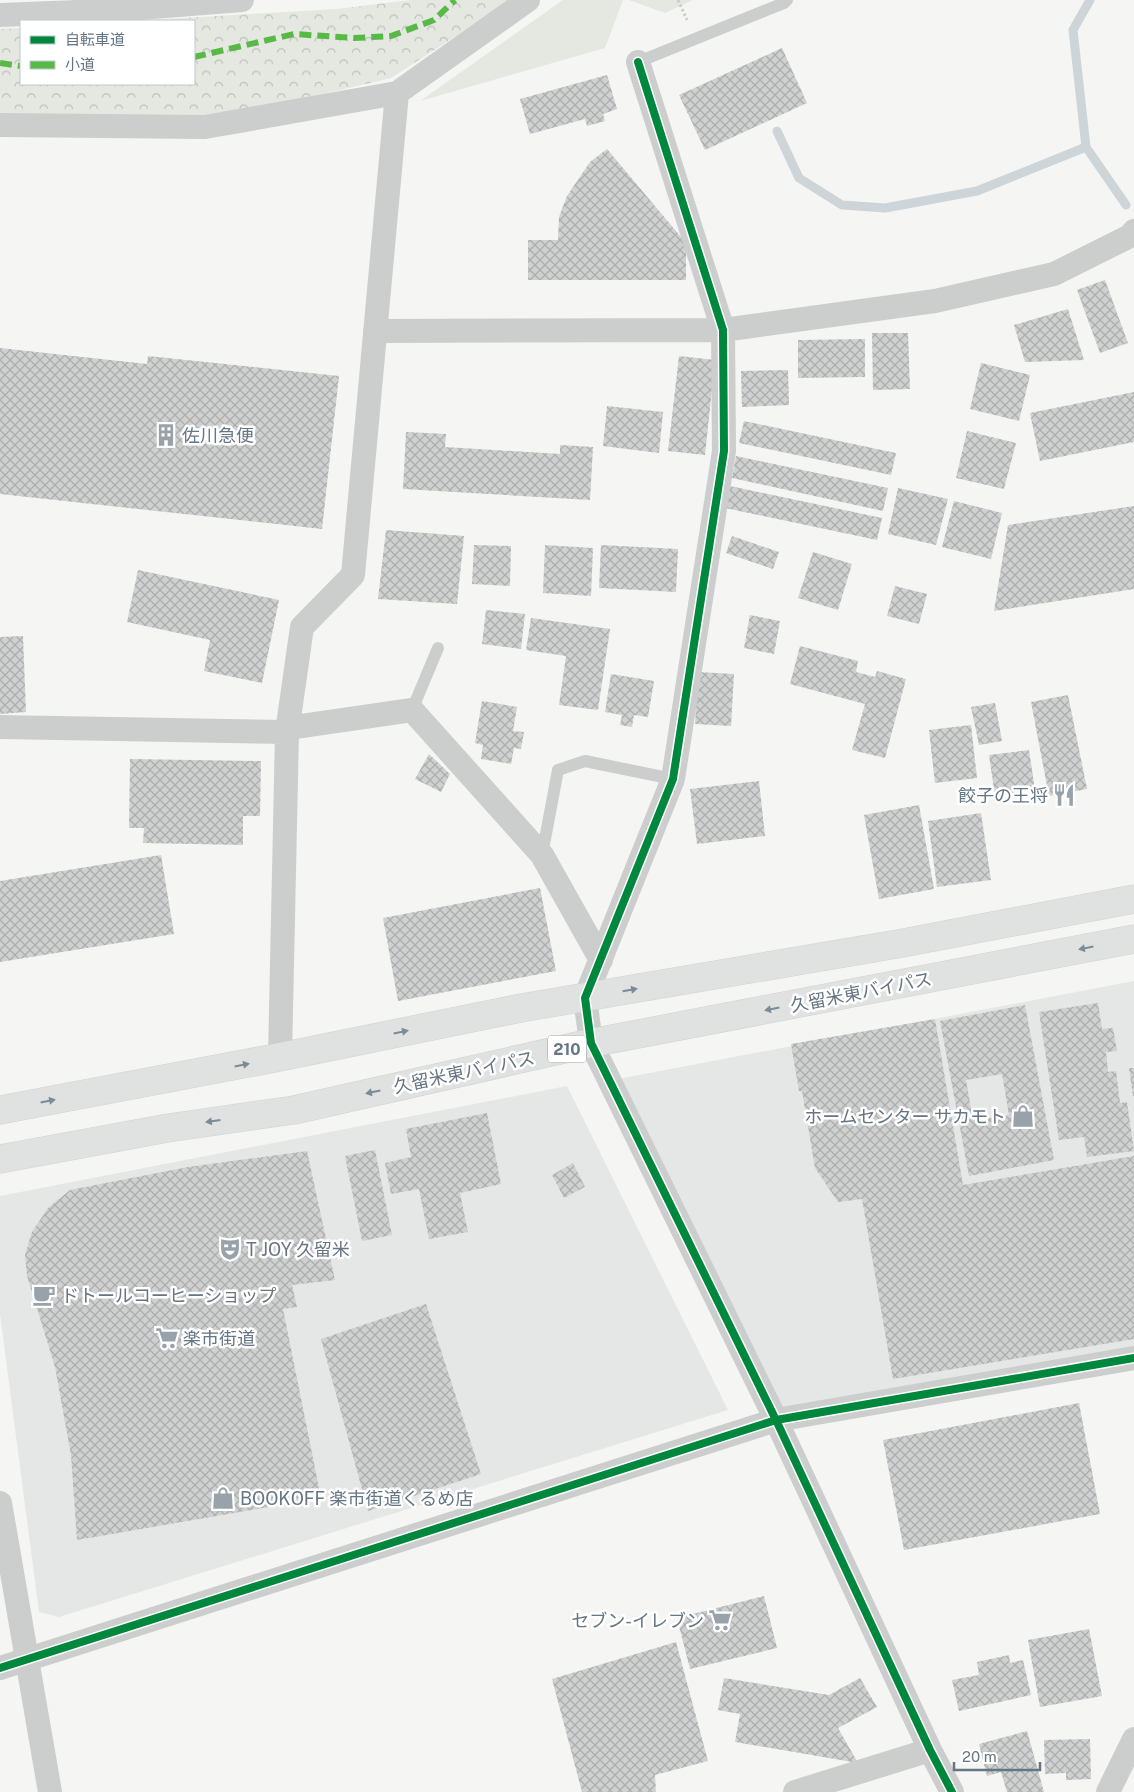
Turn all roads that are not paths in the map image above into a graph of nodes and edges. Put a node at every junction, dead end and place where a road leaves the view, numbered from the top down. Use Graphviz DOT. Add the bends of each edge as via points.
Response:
graph roads {
  1 [pos="242,0"];
  2 [pos="528,0"];
  3 [pos="787,0"];
  4 [pos="0,15"];
  5 [pos="638,62"];
  6 [pos="397,93"];
  7 [pos="0,125"];
  8 [pos="1132,233"];
  9 [pos="723,330"];
  10 [pos="374,331"];
  11 [pos="438,648"];
  12 [pos="412,710"];
  13 [pos="0,727"];
  14 [pos="288,730"];
  15 [pos="673,780"];
  16 [pos="542,855"];
  17 [pos="1134,899"];
  18 [pos="1134,939"];
  19 [pos="601,960"];
  20 [pos="585,998"];
  21 [pos="591,1044"];
  22 [pos="280,1057"];
  23 [pos="0,1110"];
  24 [pos="0,1159"];
  25 [pos="1134,1358"];
  26 [pos="776,1420"];
  27 [pos="0,1503"];
  28 [pos="28,1660"];
  29 [pos="0,1668"];
  30 [pos="1134,1739"];
  31 [pos="930,1750"];
  32 [pos="50,1792"];
  33 [pos="795,1792"];
  34 [pos="952,1792"];
  35 [pos="1108,1792"];
  1 -- 4 [label="street" via="102,12"];
  2 -- 6 [label="street"];
  3 -- 5 [label="lane"];
  5 -- 9 [label="street"];
  6 -- 7 [label="street" via="205,127"];
  6 -- 10 [label="street"];
  8 -- 9 [label="street" via="1054,274 935,301"];
  9 -- 10 [label="street"];
  9 -- 15 [label="street" via="724,451"];
  10 -- 14 [label="street" via="353,576 302,627"];
  11 -- 12 [label="lane"];
  12 -- 14 [label="street"];
  12 -- 16 [label="street"];
  13 -- 14 [label="street"];
  14 -- 22 [label="street"];
  15 -- 16 [label="lane" via="585,761 558,770"];
  15 -- 19 [label="street"];
  16 -- 19 [label="street"];
  20 -- 17 [label="highway, one-way"];
  18 -- 21 [label="highway, 久留米東バイパス / 210, one-way"];
  19 -- 20 [label="street"];
  20 -- 21 [label="street"];
  22 -- 20 [label="highway, one-way"];
  21 -- 24 [label="highway, 久留米東バイパス / 210, one-way" via="294,1110 168,1128"];
  21 -- 26 [label="street"];
  23 -- 22 [label="highway, one-way"];
  25 -- 26 [label="street"];
  26 -- 28 [label="street"];
  26 -- 31 [label="street"];
  27 -- 28 [label="street"];
  28 -- 29 [label="street"];
  28 -- 32 [label="street"];
  30 -- 35 [label="street"];
  31 -- 33 [label="street"];
  31 -- 34 [label="street"];
}
